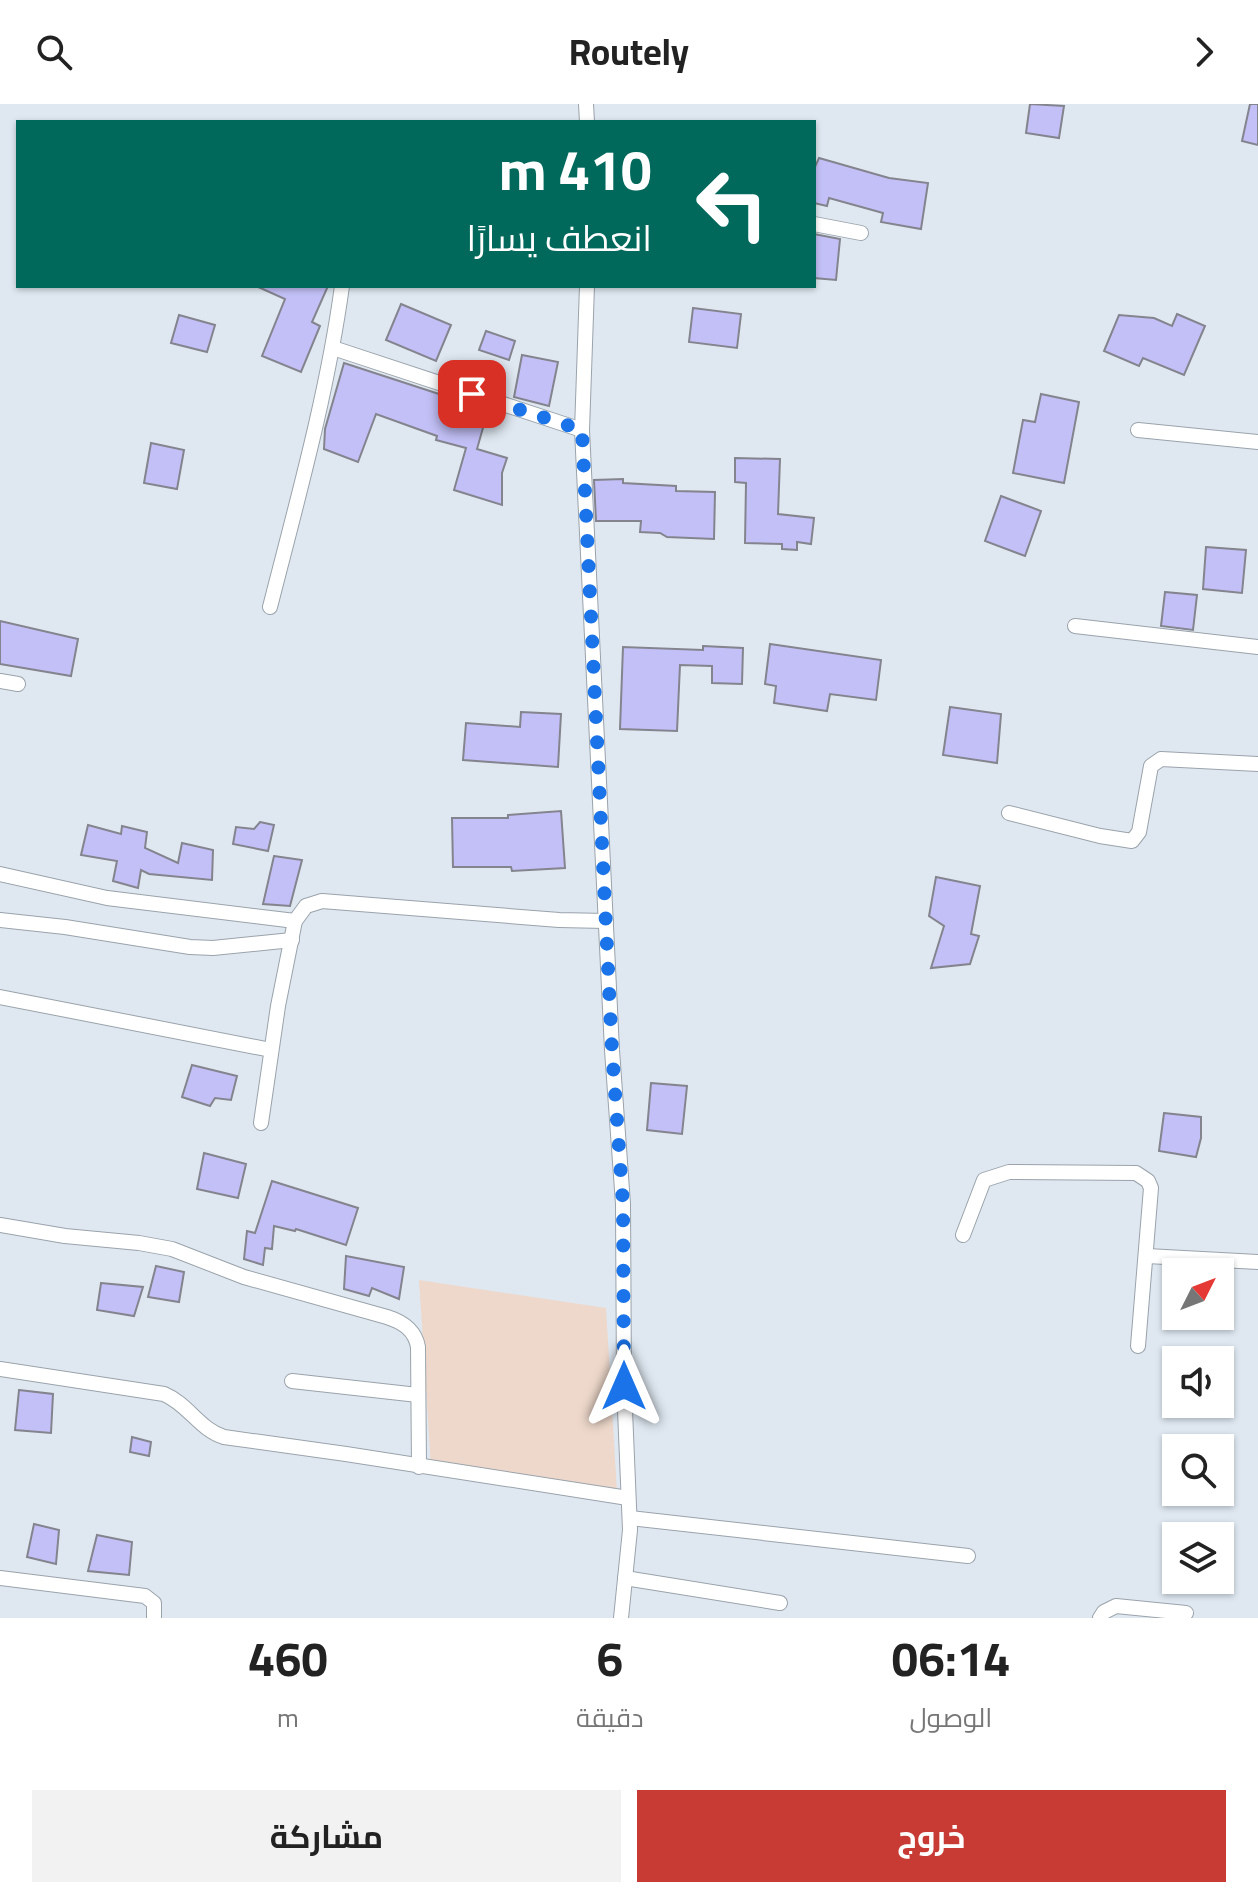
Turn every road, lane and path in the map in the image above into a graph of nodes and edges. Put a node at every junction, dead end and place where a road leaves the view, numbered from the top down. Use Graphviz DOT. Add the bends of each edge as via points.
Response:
graph roads {
  1 [pos="816,224"];
  2 [pos="861,233"];
  3 [pos="342,288"];
  4 [pos="587,288"];
  5 [pos="333,348"];
  6 [pos="582,430"];
  7 [pos="1138,430"];
  8 [pos="1258,442"];
  9 [pos="270,607"];
  10 [pos="1075,626"];
  11 [pos="1258,647"];
  12 [pos="0,681"];
  13 [pos="18,684"];
  14 [pos="1258,764"];
  15 [pos="1009,813"];
  16 [pos="0,874"];
  17 [pos="0,920"];
  18 [pos="295,921"];
  19 [pos="606,921"];
  20 [pos="292,940"];
  21 [pos="0,997"];
  22 [pos="271,1050"];
  23 [pos="261,1123"];
  24 [pos="0,1225"];
  25 [pos="963,1235"];
  26 [pos="1147,1256"];
  27 [pos="1258,1262"];
  28 [pos="1138,1346"];
  29 [pos="0,1369"];
  30 [pos="292,1381"];
  31 [pos="418,1395"];
  32 [pos="419,1467"];
  33 [pos="628,1498"];
  34 [pos="630,1518"];
  35 [pos="968,1556"];
  36 [pos="0,1578"];
  37 [pos="625,1578"];
  38 [pos="780,1603"];
  39 [pos="1186,1613"];
  40 [pos="154,1618"];
  41 [pos="621,1618"];
  42 [pos="1100,1618"];
  1 -- 2 [label="street"];
  3 -- 5 [label="street"];
  4 -- 6 [label="street"];
  5 -- 6 [label="street"];
  5 -- 9 [label="street"];
  6 -- 19 [label="street"];
  7 -- 8 [label="street"];
  10 -- 11 [label="street"];
  12 -- 13 [label="street"];
  14 -- 15 [label="street" via="1161,759 1151,766 1139,832 1132,841"];
  16 -- 18 [label="street" via="107,898"];
  17 -- 20 [label="street" via="190,947"];
  18 -- 19 [label="street" via="306,906 322,901"];
  18 -- 20 [label="street"];
  19 -- 33 [label="street" via="623,1204"];
  20 -- 22 [label="street"];
  21 -- 22 [label="street"];
  22 -- 23 [label="street"];
  24 -- 31 [label="street" via="172,1249 244,1277 405,1324 417,1341"];
  25 -- 26 [label="street" via="984,1180 1009,1172 1136,1173 1151,1188"];
  26 -- 27 [label="street"];
  26 -- 28 [label="street"];
  29 -- 32 [label="street" via="164,1394 215,1435"];
  30 -- 31 [label="street"];
  31 -- 32 [label="street"];
  32 -- 33 [label="street"];
  33 -- 34 [label="street"];
  34 -- 35 [label="street"];
  34 -- 37 [label="street"];
  36 -- 40 [label="street" via="145,1596 154,1603"];
  37 -- 38 [label="street"];
  37 -- 41 [label="street"];
  39 -- 42 [label="street" via="1116,1606"];
}
